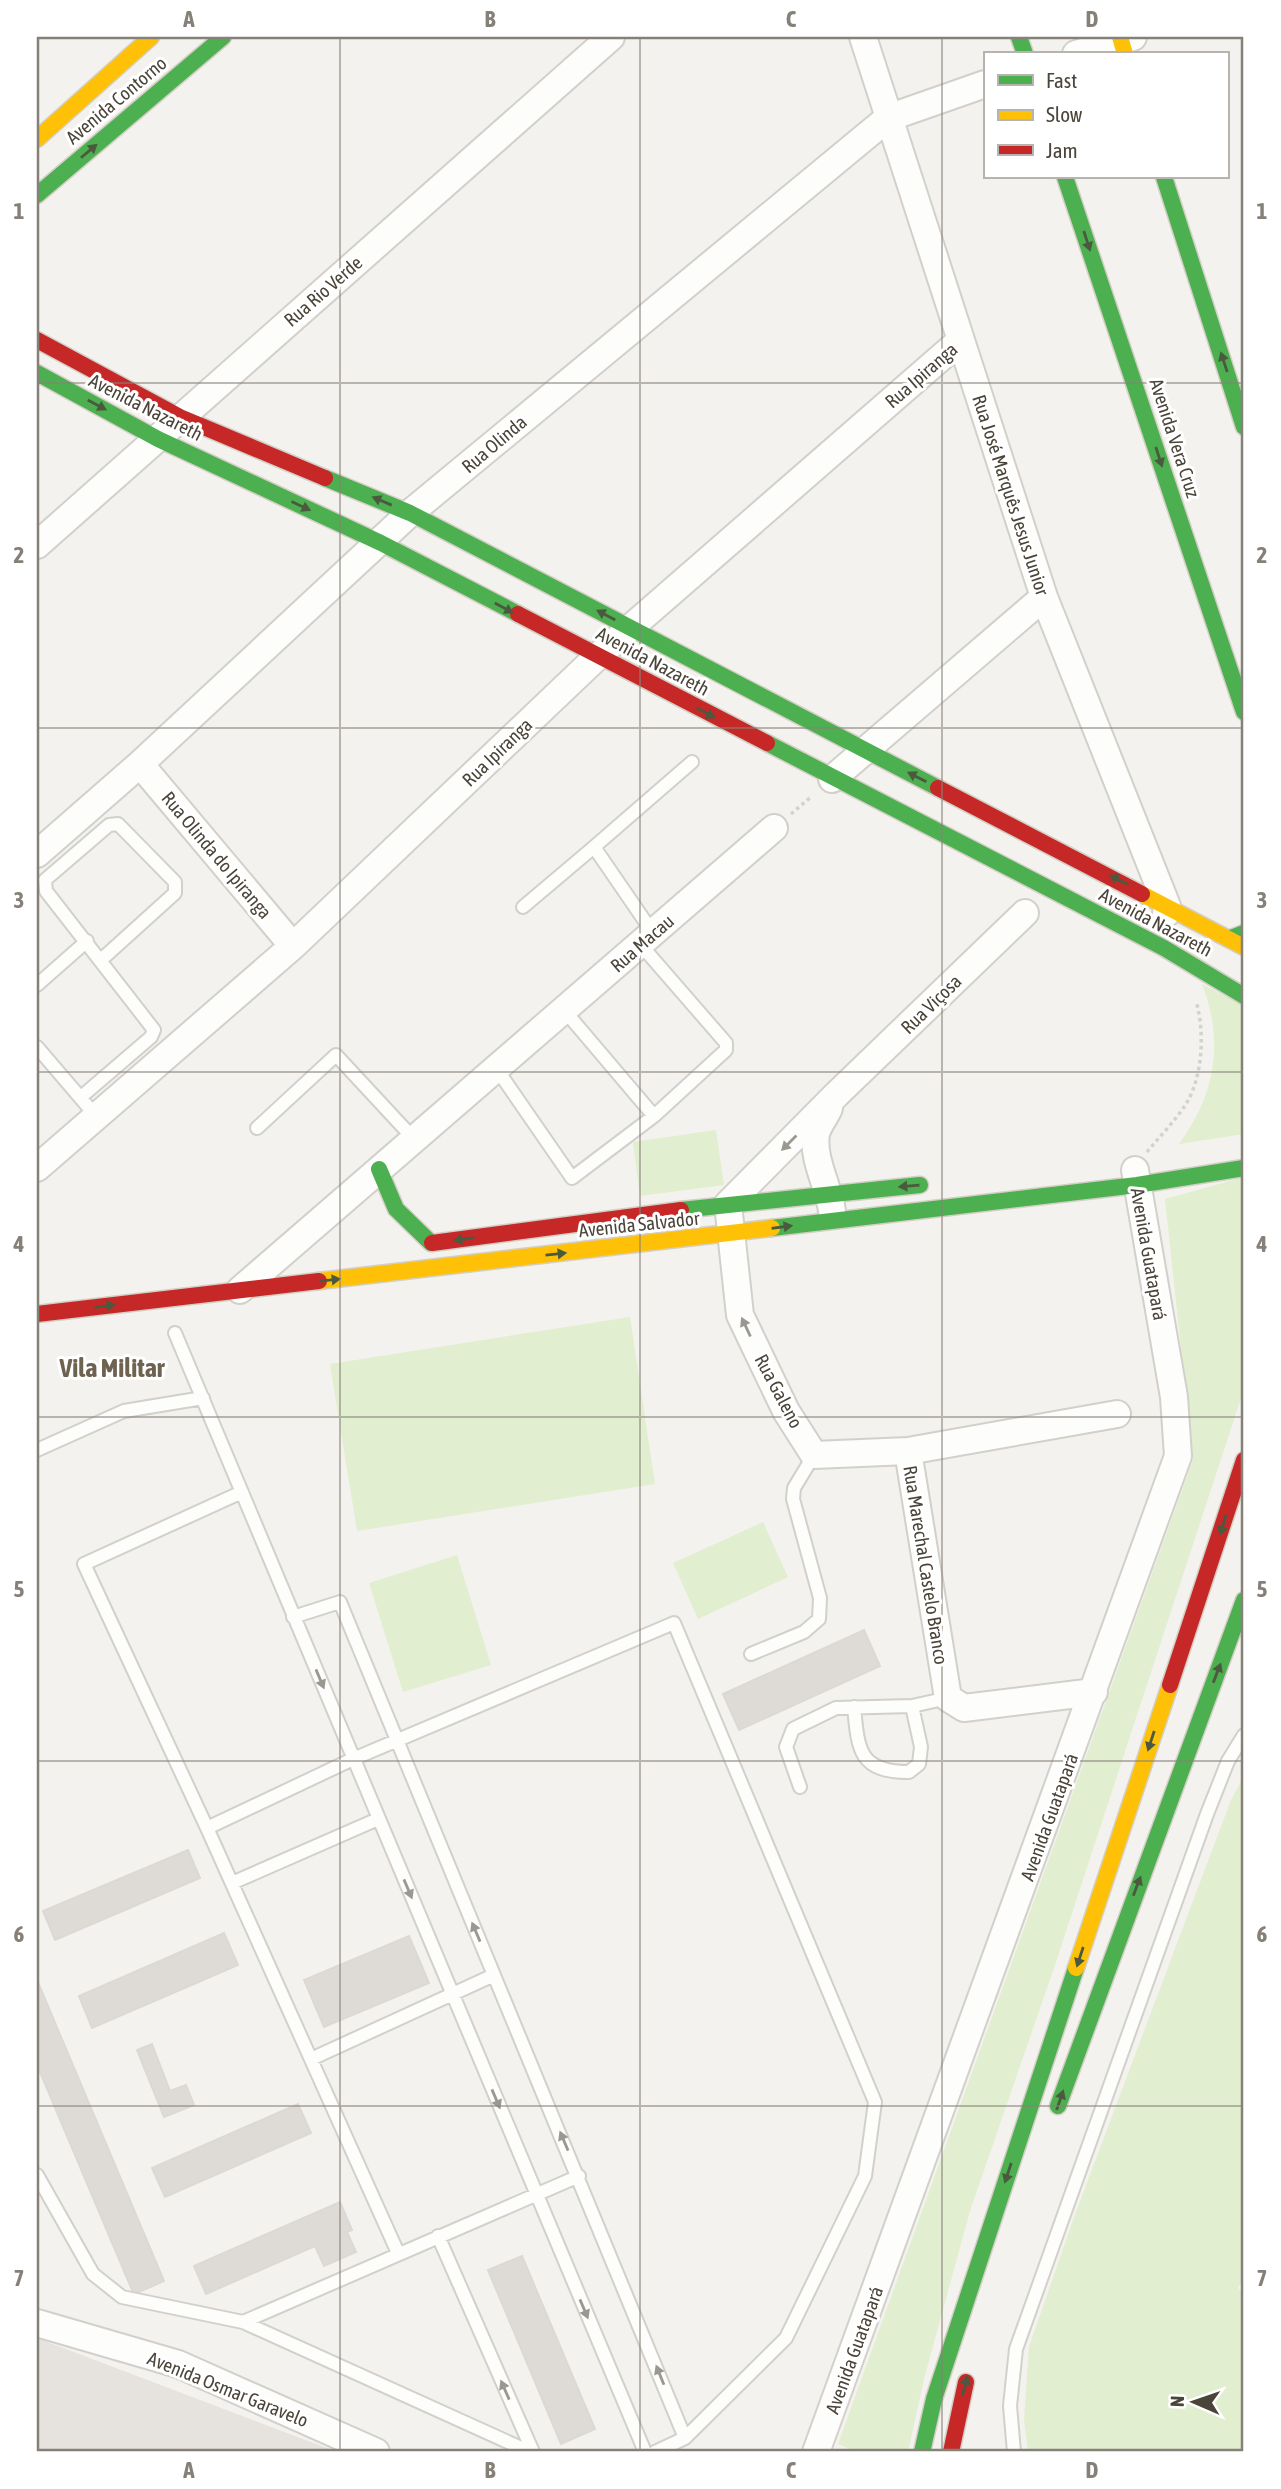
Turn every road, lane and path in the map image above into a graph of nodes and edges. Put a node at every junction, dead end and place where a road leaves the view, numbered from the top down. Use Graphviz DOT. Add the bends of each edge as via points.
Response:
graph roads {
  1 [pos="151,37"];
  2 [pos="223,37"];
  3 [pos="611,37"];
  4 [pos="863,37"];
  5 [pos="1125,42"];
  6 [pos="1084,52"];
  7 [pos="984,84"];
  8 [pos="888,118"];
  9 [pos="37,139"];
  10 [pos="1065,178"];
  11 [pos="1164,178"];
  12 [pos="37,195"];
  13 [pos="37,340"];
  14 [pos="961,340"];
  15 [pos="37,373"];
  16 [pos="180,417"];
  17 [pos="1244,427"];
  18 [pos="159,439"];
  19 [pos="410,513"];
  20 [pos="381,543"];
  21 [pos="37,545"];
  22 [pos="1044,597"];
  23 [pos="630,628"];
  24 [pos="598,656"];
  25 [pos="1244,712"];
  26 [pos="865,751"];
  27 [pos="692,762"];
  28 [pos="141,764"];
  29 [pos="832,779"];
  30 [pos="774,828"];
  31 [pos="594,847"];
  32 [pos="37,854"];
  33 [pos="1061,873"];
  34 [pos="1167,906"];
  35 [pos="523,907"];
  36 [pos="1025,913"];
  37 [pos="646,939"];
  38 [pos="1240,939"];
  39 [pos="87,942"];
  40 [pos="293,946"];
  41 [pos="1164,948"];
  42 [pos="102,959"];
  43 [pos="37,985"];
  44 [pos="1195,995"];
  45 [pos="1244,996"];
  46 [pos="564,1010"];
  47 [pos="37,1046"];
  48 [pos="496,1068"];
  49 [pos="837,1094"];
  50 [pos="88,1107"];
  51 [pos="654,1116"];
  52 [pos="257,1128"];
  53 [pos="414,1139"];
  54 [pos="37,1168"];
  55 [pos="1244,1168"];
  56 [pos="379,1170"];
  57 [pos="1135,1172"];
  58 [pos="941,1183"];
  59 [pos="830,1193"];
  60 [pos="729,1204"];
  61 [pos="833,1219"];
  62 [pos="733,1234"];
  63 [pos="431,1243"];
  64 [pos="404,1247"];
  65 [pos="295,1262"];
  66 [pos="268,1265"];
  67 [pos="240,1279"];
  68 [pos="37,1314"];
  69 [pos="175,1333"];
  70 [pos="202,1398"];
  71 [pos="1117,1414"];
  72 [pos="37,1450"];
  73 [pos="908,1451"];
  74 [pos="814,1455"];
  75 [pos="1244,1460"];
  76 [pos="242,1492"];
  77 [pos="1244,1600"];
  78 [pos="293,1616"];
  79 [pos="751,1654"];
  80 [pos="1094,1692"];
  81 [pos="948,1698"];
  82 [pos="912,1706"];
  83 [pos="854,1707"];
  84 [pos="1244,1735"];
  85 [pos="396,1741"];
  86 [pos="353,1759"];
  87 [pos="800,1787"];
  88 [pos="378,1819"];
  89 [pos="207,1828"];
  90 [pos="232,1883"];
  91 [pos="494,1975"];
  92 [pos="452,1995"];
  93 [pos="311,2059"];
  94 [pos="1050,2128"];
  95 [pos="37,2175"];
  96 [pos="579,2176"];
  97 [pos="535,2193"];
  98 [pos="438,2236"];
  99 [pos="398,2253"];
  100 [pos="243,2322"];
  101 [pos="37,2323"];
  102 [pos="970,2365"];
  103 [pos="685,2438"];
  104 [pos="376,2452"];
  105 [pos="531,2452"];
  106 [pos="645,2452"];
  107 [pos="655,2452"];
  108 [pos="816,2452"];
  109 [pos="922,2452"];
  110 [pos="951,2452"];
  111 [pos="1014,2452"];
  1 -- 9 [label="main road, Avenida Contorno"];
  12 -- 2 [label="main road, Avenida Contorno, one-way"];
  3 -- 16 [label="street, Rua Rio Verde"];
  4 -- 8 [label="street, Rua José Marquês Jesus Junior"];
  5 -- 6 [label="street"];
  7 -- 8 [label="street, Rua Olinda"];
  8 -- 14 [label="street, Rua José Marquês Jesus Junior"];
  8 -- 19 [label="street, Rua Olinda"];
  10 -- 25 [label="main road, Avenida Vera Cruz, one-way"];
  17 -- 11 [label="main road, one-way"];
  13 -- 16 [label="main road, Avenida Nazareth"];
  14 -- 22 [label="street, Rua José Marquês Jesus Junior"];
  14 -- 23 [label="street, Rua Ipiranga"];
  15 -- 18 [label="main road, Avenida Nazareth, one-way"];
  16 -- 18 [label="street, Rua Rio Verde"];
  19 -- 16 [label="main road, Avenida Nazareth, one-way"];
  18 -- 20 [label="main road, Avenida Nazareth, one-way"];
  18 -- 21 [label="street, Rua Rio Verde"];
  19 -- 20 [label="street, Rua Olinda"];
  23 -- 19 [label="main road, Avenida Nazareth, one-way"];
  20 -- 24 [label="main road, Avenida Nazareth, one-way"];
  20 -- 28 [label="street, Rua Olinda"];
  22 -- 26 [label="street"];
  22 -- 34 [label="street, Rua José Marquês Jesus Junior"];
  23 -- 24 [label="street, Rua Ipiranga"];
  23 -- 26 [label="main road, Avenida Nazareth"];
  24 -- 29 [label="main road, Avenida Nazareth, one-way"];
  24 -- 40 [label="street, Rua Ipiranga"];
  26 -- 29 [label="street"];
  33 -- 26 [label="main road, Avenida Nazareth, one-way"];
  27 -- 31 [label="lane"];
  28 -- 32 [label="street, Rua Olinda"];
  28 -- 40 [label="street, Rua Olinda do Ipiranga"];
  29 -- 30 [label="path"];
  29 -- 33 [label="main road, Avenida Nazareth"];
  30 -- 37 [label="street, Rua Macau"];
  31 -- 35 [label="lane"];
  31 -- 37 [label="lane"];
  34 -- 33 [label="main road, Avenida Nazareth, one-way"];
  33 -- 41 [label="main road, Avenida Nazareth"];
  34 -- 38 [label="main road, Avenida Nazareth"];
  34 -- 41 [label="street, Rua José Marquês Jesus Junior"];
  36 -- 49 [label="street, Rua Viçosa"];
  37 -- 46 [label="street, Rua Macau"];
  37 -- 51 [label="lane" via="726,1042 726,1050"];
  39 -- 42 [label="lane"];
  39 -- 42 [label="lane" via="46,891 45,880 109,825 118,824 175,882 175,893"];
  39 -- 43 [label="lane"];
  40 -- 50 [label="street, Rua Ipiranga"];
  41 -- 45 [label="main road, Avenida Nazareth"];
  42 -- 50 [label="lane" via="154,1030"];
  44 -- 57 [label="path" via="1201,1019 1199,1063 1187,1102"];
  46 -- 48 [label="street, Rua Macau"];
  46 -- 51 [label="lane"];
  47 -- 50 [label="lane"];
  48 -- 51 [label="lane" via="572,1178"];
  48 -- 53 [label="street, Rua Macau"];
  49 -- 59 [label="street, Rua Viçosa" via="817,1133 818,1161"];
  49 -- 60 [label="street, Rua Viçosa, one-way"];
  50 -- 54 [label="street, Rua Ipiranga"];
  52 -- 53 [label="lane" via="336,1055"];
  53 -- 56 [label="street, Rua Macau"];
  55 -- 57 [label="main road, Avenida Salvador"];
  56 -- 63 [label="main road" via="396,1209"];
  56 -- 66 [label="street, Rua Macau"];
  57 -- 61 [label="main road, Avenida Salvador"];
  57 -- 80 [label="street, Avenida Guatapará" via="1174,1396 1178,1456"];
  58 -- 59 [label="main road, Avenida Salvador, one-way"];
  59 -- 60 [label="main road, Avenida Salvador"];
  59 -- 61 [label="street, Rua Viçosa"];
  60 -- 62 [label="street, Rua Galeno"];
  60 -- 63 [label="main road, Avenida Salvador, one-way"];
  62 -- 61 [label="main road, Avenida Salvador, one-way"];
  67 -- 62 [label="main road, Avenida Salvador, one-way"];
  74 -- 62 [label="street, Rua Galeno, one-way" via="786,1410 740,1315"];
  63 -- 64 [label="main road, Avenida Salvador"];
  65 -- 66 [label="main road"];
  66 -- 67 [label="street, Rua Macau"];
  68 -- 67 [label="main road, Avenida Salvador, one-way"];
  69 -- 70 [label="lane"];
  70 -- 72 [label="lane" via="124,1411"];
  70 -- 76 [label="lane"];
  71 -- 73 [label="street, Rua Marechal Castelo Branco"];
  73 -- 74 [label="street"];
  73 -- 81 [label="street, Rua Marechal Castelo Branco"];
  74 -- 79 [label="lane" via="794,1488 793,1499 820,1598 819,1619 804,1632"];
  75 -- 109 [label="main road, one-way" via="934,2399"];
  76 -- 78 [label="lane"];
  76 -- 89 [label="lane" via="84,1564"];
  94 -- 77 [label="main road, one-way"];
  78 -- 85 [label="lane" via="340,1602"];
  78 -- 86 [label="lane, one-way"];
  80 -- 81 [label="street" via="964,1708"];
  80 -- 108 [label="street, Avenida Guatapará"];
  81 -- 82 [label="lane"];
  82 -- 83 [label="lane"];
  82 -- 83 [label="lane" via="921,1747 919,1764 909,1772 873,1768 864,1759"];
  83 -- 87 [label="lane" via="836,1708 793,1729 787,1737"];
  84 -- 111 [label="lane" via="1227,1761 1207,1814 1016,2349 1010,2406"];
  85 -- 86 [label="lane"];
  91 -- 85 [label="lane, one-way"];
  85 -- 103 [label="lane" via="674,1623 875,2102 865,2176 786,2338"];
  86 -- 88 [label="lane"];
  86 -- 89 [label="lane"];
  88 -- 90 [label="lane"];
  88 -- 92 [label="lane, one-way"];
  89 -- 90 [label="lane"];
  90 -- 93 [label="lane"];
  91 -- 92 [label="lane"];
  96 -- 91 [label="lane, one-way"];
  92 -- 93 [label="lane"];
  92 -- 97 [label="lane, one-way"];
  93 -- 99 [label="lane"];
  95 -- 100 [label="lane" via="93,2274 122,2297"];
  96 -- 97 [label="lane"];
  103 -- 96 [label="lane, one-way"];
  97 -- 98 [label="lane"];
  97 -- 106 [label="lane, one-way"];
  98 -- 99 [label="lane"];
  105 -- 98 [label="lane, one-way"];
  99 -- 100 [label="lane"];
  100 -- 105 [label="lane"];
  101 -- 104 [label="street, Avenida Osmar Garavelo" via="178,2364"];
  110 -- 102 [label="main road, one-way"];
  103 -- 107 [label="lane"];
}
